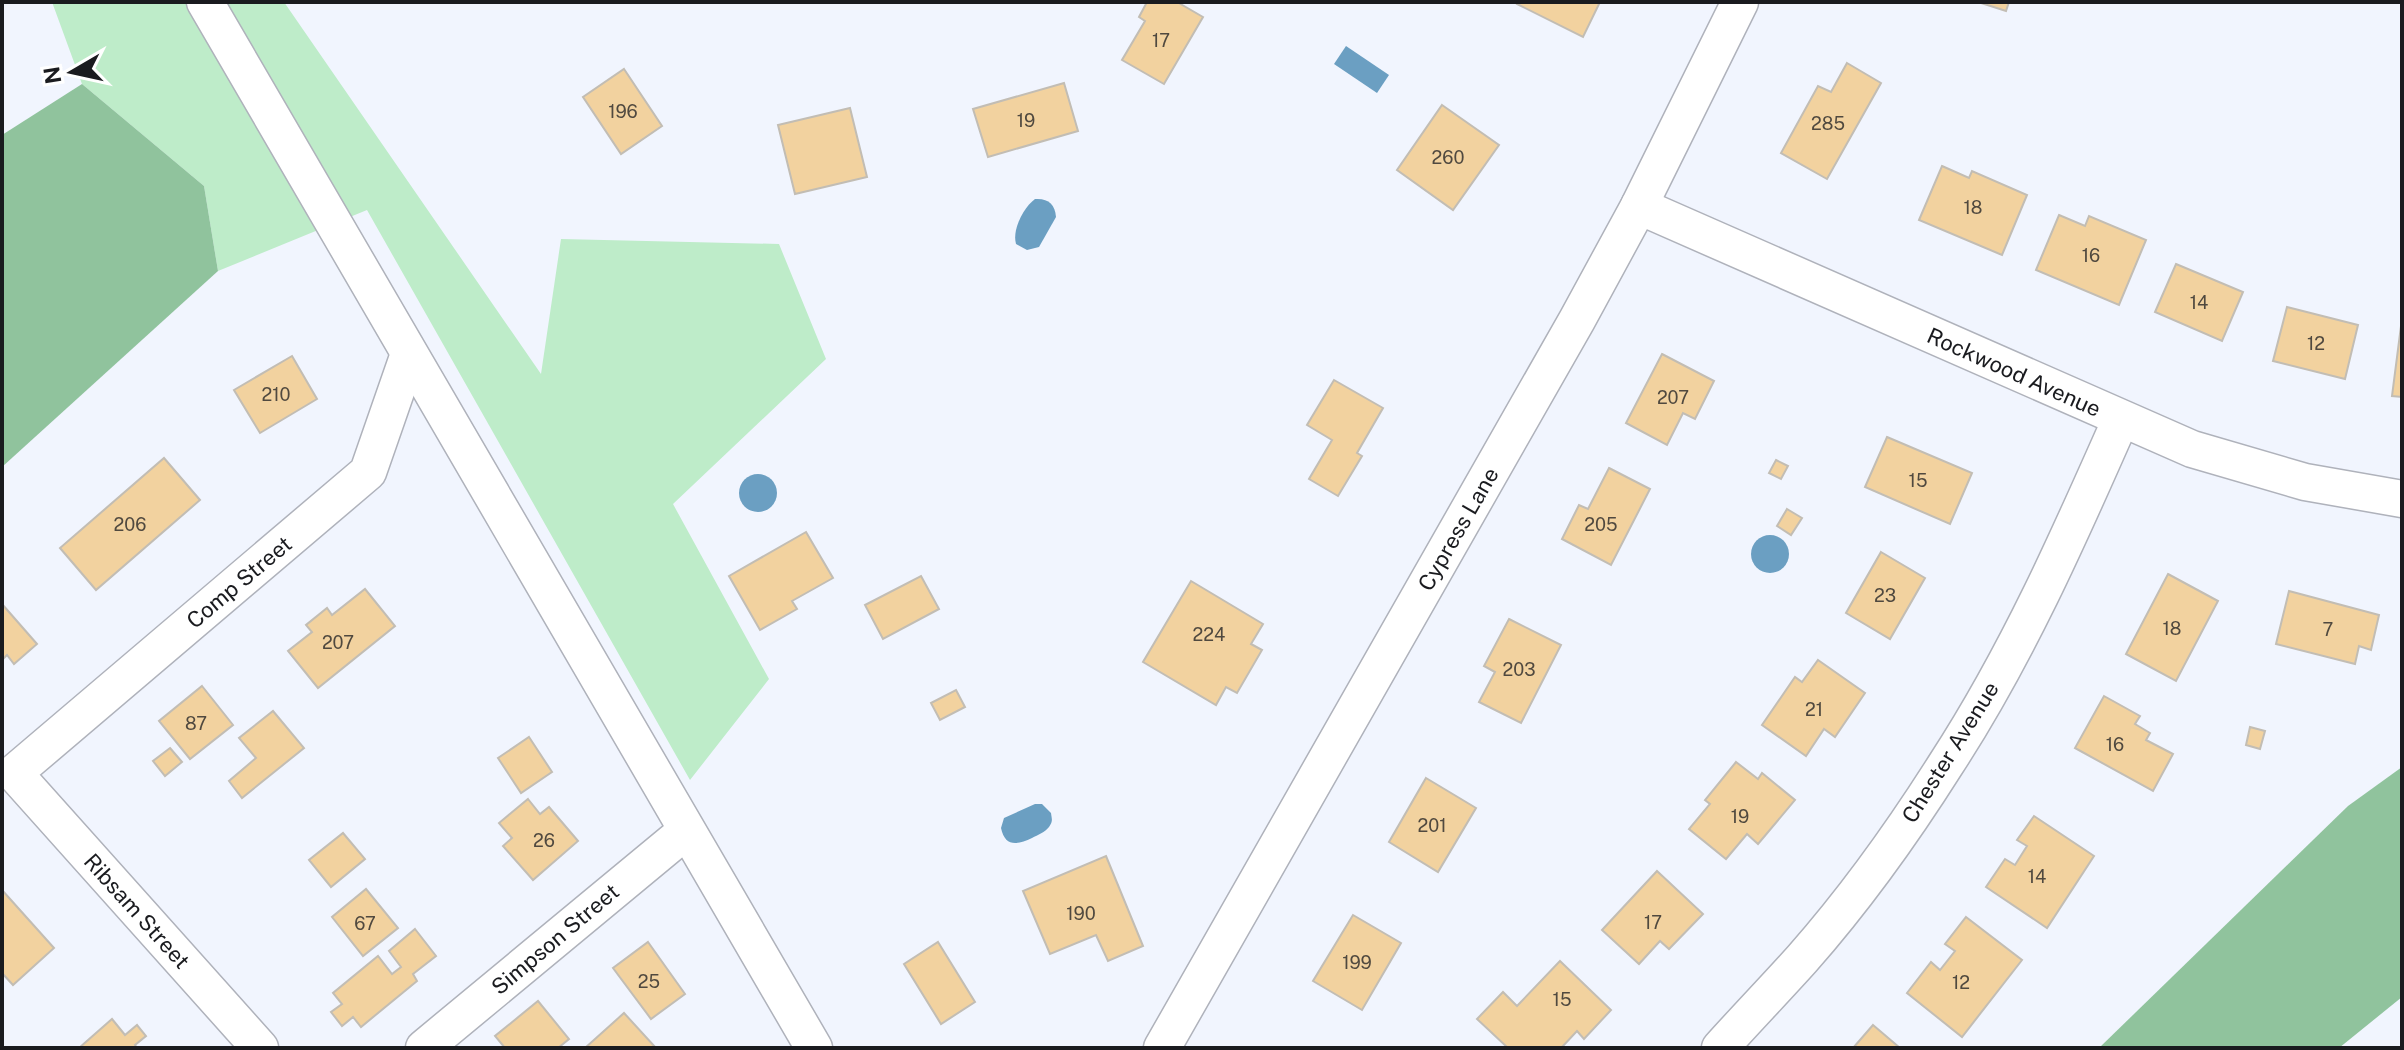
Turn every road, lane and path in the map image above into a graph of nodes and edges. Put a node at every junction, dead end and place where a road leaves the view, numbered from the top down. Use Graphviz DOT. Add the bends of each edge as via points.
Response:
graph roads {
  1 [pos="205,2"];
  2 [pos="1740,2"];
  3 [pos="1639,206"];
  4 [pos="409,354"];
  5 [pos="2121,419"];
  6 [pos="2402,499"];
  7 [pos="14,773"];
  8 [pos="686,831"];
  9 [pos="260,1048"];
  10 [pos="424,1048"];
  11 [pos="814,1048"];
  12 [pos="1162,1048"];
  13 [pos="1720,1048"];
  1 -- 4 [label="street"];
  2 -- 3 [label="street, Cypress Lane"];
  3 -- 5 [label="street, Rockwood Avenue"];
  3 -- 12 [label="street, Cypress Lane"];
  4 -- 7 [label="street, Comp Street" via="368,472"];
  4 -- 8 [label="street"];
  5 -- 6 [label="street, Rockwood Avenue" via="2192,449 2305,482"];
  5 -- 13 [label="street, Chester Avenue" via="2035,608 1946,764 1804,957"];
  7 -- 9 [label="street, Ribsam Street"];
  8 -- 10 [label="street, Simpson Street"];
  8 -- 11 [label="street"];
}
